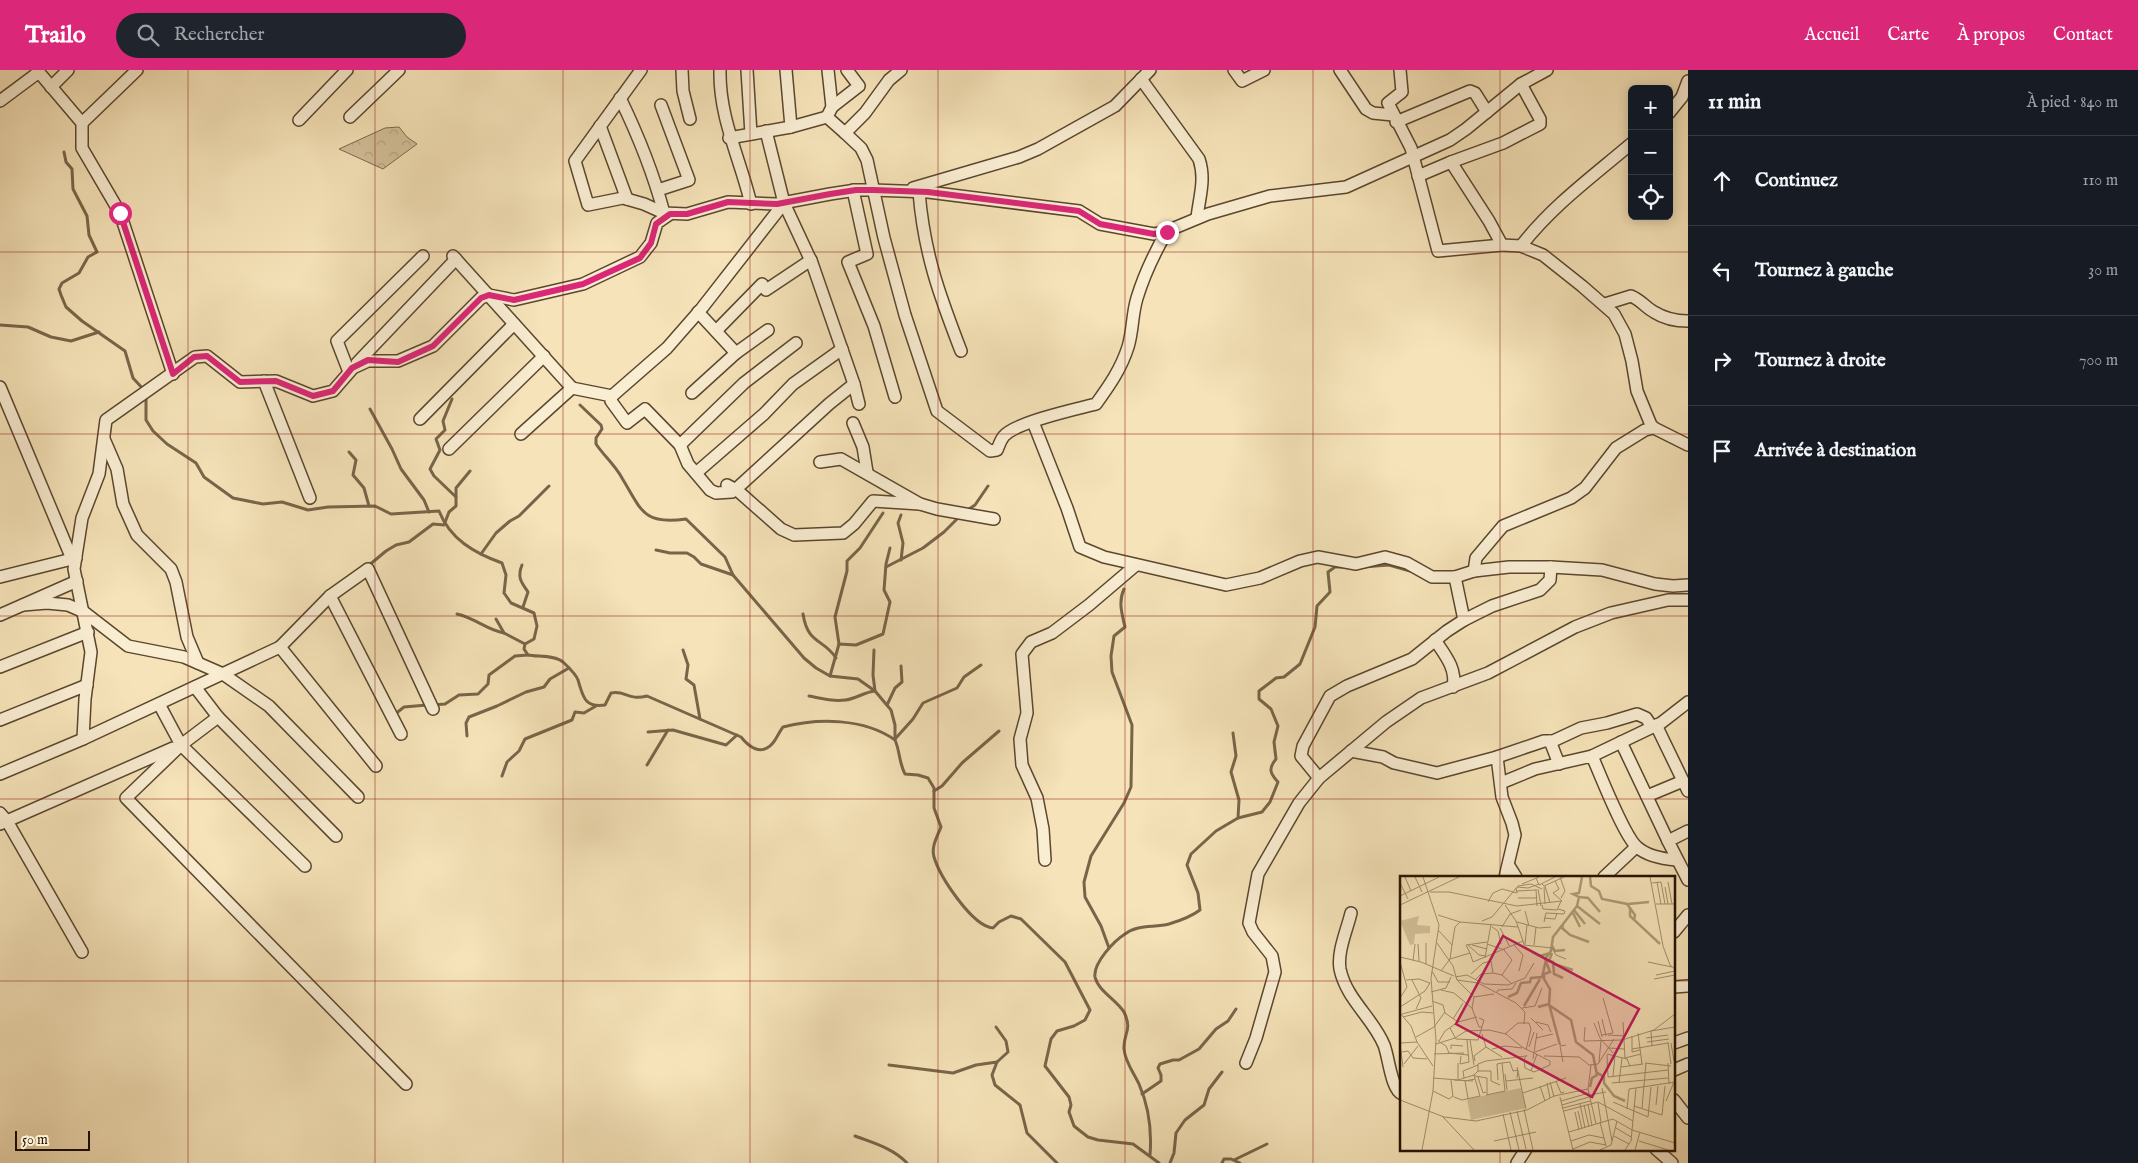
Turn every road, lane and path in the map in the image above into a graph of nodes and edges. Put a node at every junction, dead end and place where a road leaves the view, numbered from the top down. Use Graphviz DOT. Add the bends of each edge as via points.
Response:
graph roads {
  1 [pos="68,70"];
  2 [pos="137,70"];
  3 [pos="346,70"];
  4 [pos="398,70"];
  5 [pos="641,70"];
  6 [pos="682,70"];
  7 [pos="720,70"];
  8 [pos="747,70"];
  9 [pos="786,70"];
  10 [pos="828,70"];
  11 [pos="847,70"];
  12 [pos="902,70"];
  13 [pos="1150,70"];
  14 [pos="1234,70"];
  15 [pos="1264,70"];
  16 [pos="1340,70"];
  17 [pos="1400,70"];
  18 [pos="1546,70"];
  19 [pos="38,71"];
  20 [pos="1140,79"];
  21 [pos="1688,81"];
  22 [pos="1521,84"];
  23 [pos="51,87"];
  24 [pos="620,98"];
  25 [pos="1685,98"];
  26 [pos="0,101"];
  27 [pos="661,105"];
  28 [pos="1673,108"];
  29 [pos="830,112"];
  30 [pos="1487,112"];
  31 [pos="350,117"];
  32 [pos="1394,118"];
  33 [pos="690,119"];
  34 [pos="298,120"];
  35 [pos="82,122"];
  36 [pos="600,126"];
  37 [pos="791,127"];
  38 [pos="766,132"];
  39 [pos="845,133"];
  40 [pos="751,134"];
  41 [pos="729,138"];
  42 [pos="1628,146"];
  43 [pos="1414,156"];
  44 [pos="1451,162"];
  45 [pos="1418,176"];
  46 [pos="658,190"];
  47 [pos="853,190"];
  48 [pos="873,190"];
  49 [pos="902,192"];
  50 [pos="919,192"];
  51 [pos="627,199"];
  52 [pos="784,203"];
  53 [pos="751,204"];
  54 [pos="667,214"];
  55 [pos="1196,218"];
  56 [pos="1167,232"];
  57 [pos="1502,245"];
  58 [pos="1521,246"];
  59 [pos="423,256"];
  60 [pos="810,260"];
  61 [pos="489,295"];
  62 [pos="1605,304"];
  63 [pos="698,312"];
  64 [pos="1688,321"];
  65 [pos="514,324"];
  66 [pos="768,330"];
  67 [pos="716,331"];
  68 [pos="796,343"];
  69 [pos="842,349"];
  70 [pos="961,351"];
  71 [pos="736,353"];
  72 [pos="544,356"];
  73 [pos="351,370"];
  74 [pos="173,374"];
  75 [pos="264,382"];
  76 [pos="854,384"];
  77 [pos="0,386"];
  78 [pos="572,388"];
  79 [pos="692,393"];
  80 [pos="612,396"];
  81 [pos="895,397"];
  82 [pos="859,404"];
  83 [pos="420,419"];
  84 [pos="853,422"];
  85 [pos="1033,422"];
  86 [pos="1654,428"];
  87 [pos="521,434"];
  88 [pos="104,438"];
  89 [pos="680,445"];
  90 [pos="1688,445"];
  91 [pos="449,449"];
  92 [pos="820,462"];
  93 [pos="866,472"];
  94 [pos="696,473"];
  95 [pos="731,489"];
  96 [pos="310,498"];
  97 [pos="920,504"];
  98 [pos="994,519"];
  99 [pos="74,558"];
  100 [pos="1136,565"];
  101 [pos="1552,567"];
  102 [pos="1474,571"];
  103 [pos="0,577"];
  104 [pos="1455,577"];
  105 [pos="77,581"];
  106 [pos="1688,585"];
  107 [pos="1673,586"];
  108 [pos="330,596"];
  109 [pos="1668,600"];
  110 [pos="1688,600"];
  111 [pos="23,605"];
  112 [pos="84,612"];
  113 [pos="0,615"];
  114 [pos="1464,620"];
  115 [pos="88,632"];
  116 [pos="1435,640"];
  117 [pos="280,647"];
  118 [pos="198,663"];
  119 [pos="0,667"];
  120 [pos="224,674"];
  121 [pos="87,685"];
  122 [pos="195,687"];
  123 [pos="1453,687"];
  124 [pos="1688,702"];
  125 [pos="159,704"];
  126 [pos="433,709"];
  127 [pos="218,717"];
  128 [pos="0,720"];
  129 [pos="1618,720"];
  130 [pos="1654,726"];
  131 [pos="401,734"];
  132 [pos="83,739"];
  133 [pos="1550,741"];
  134 [pos="1623,741"];
  135 [pos="181,745"];
  136 [pos="1351,751"];
  137 [pos="1592,756"];
  138 [pos="1497,757"];
  139 [pos="1559,764"];
  140 [pos="376,766"];
  141 [pos="1,774"];
  142 [pos="1319,778"];
  143 [pos="1502,784"];
  144 [pos="1686,786"];
  145 [pos="1646,796"];
  146 [pos="358,797"];
  147 [pos="2,819"];
  148 [pos="1688,831"];
  149 [pos="336,836"];
  150 [pos="1668,841"];
  151 [pos="1636,847"];
  152 [pos="1044,860"];
  153 [pos="1677,860"];
  154 [pos="305,866"];
  155 [pos="1507,871"];
  156 [pos="1605,876"];
  157 [pos="1688,880"];
  158 [pos="1351,913"];
  159 [pos="1688,915"];
  160 [pos="1676,930"];
  161 [pos="82,952"];
  162 [pos="1688,1038"];
  163 [pos="1676,1042"];
  164 [pos="1246,1063"];
  165 [pos="1688,1064"];
  166 [pos="1676,1069"];
  167 [pos="406,1084"];
  168 [pos="1400,1093"];
  169 [pos="1676,1103"];
  170 [pos="1688,1118"];
  171 [pos="1525,1150"];
  172 [pos="1657,1150"];
  173 [pos="1517,1163"];
  174 [pos="1672,1163"];
  1 -- 23 [label="street"];
  2 -- 35 [label="street"];
  3 -- 34 [label="street"];
  4 -- 31 [label="street"];
  5 -- 24 [label="street"];
  6 -- 33 [label="street"];
  7 -- 41 [label="street"];
  8 -- 40 [label="street"];
  9 -- 37 [label="street"];
  10 -- 29 [label="street"];
  11 -- 29 [label="street" via="859,86"];
  12 -- 39 [label="street" via="889,80 865,113"];
  13 -- 20 [label="street"];
  14 -- 15 [label="street" via="1243,81"];
  16 -- 32 [label="street" via="1366,109"];
  17 -- 32 [label="street" via="1402,92 1388,102"];
  18 -- 22 [label="street"];
  19 -- 23 [label="street"];
  19 -- 26 [label="street"];
  20 -- 49 [label="street" via="1115,106 1038,149"];
  20 -- 55 [label="street" via="1199,159 1203,183"];
  21 -- 25 [label="street"];
  22 -- 30 [label="street"];
  22 -- 44 [label="street" via="1540,124 1503,143"];
  23 -- 35 [label="street"];
  24 -- 36 [label="street"];
  24 -- 46 [label="street" via="643,145"];
  25 -- 28 [label="street"];
  27 -- 46 [label="street" via="689,180"];
  29 -- 37 [label="street"];
  29 -- 39 [label="street"];
  30 -- 32 [label="street" via="1475,93 1470,91"];
  30 -- 43 [label="street" via="1450,140"];
  32 -- 43 [label="street"];
  35 -- 74 [label="street" via="82,148 120,213"];
  36 -- 51 [label="street"];
  36 -- 51 [label="street" via="574,161 588,205"];
  37 -- 38 [label="street"];
  38 -- 40 [label="street"];
  38 -- 52 [label="street"];
  39 -- 48 [label="street" via="861,148 867,160"];
  40 -- 41 [label="street"];
  41 -- 53 [label="street" via="743,171"];
  42 -- 58 [label="street" via="1557,206"];
  43 -- 45 [label="street"];
  43 -- 55 [label="street" via="1346,187 1270,196"];
  44 -- 45 [label="street"];
  44 -- 57 [label="street"];
  45 -- 57 [label="street" via="1438,251"];
  46 -- 54 [label="street"];
  47 -- 48 [label="street"];
  47 -- 52 [label="street"];
  47 -- 81 [label="street" via="867,254 848,262 874,326"];
  48 -- 49 [label="street"];
  48 -- 85 [label="street" via="905,315 936,411 990,451 997,450 1004,435"];
  49 -- 50 [label="street"];
  50 -- 56 [label="street" via="1079,211 1100,224 1154,234"];
  50 -- 70 [label="street" via="934,281"];
  51 -- 54 [label="street"];
  52 -- 53 [label="street"];
  52 -- 60 [label="street"];
  52 -- 63 [label="street"];
  53 -- 54 [label="street" via="728,202 687,214"];
  54 -- 61 [label="street" via="656,224 651,243 640,258 583,284 514,300"];
  55 -- 56 [label="street"];
  56 -- 85 [label="street" via="1137,298 1121,365 1096,404"];
  57 -- 58 [label="street"];
  58 -- 62 [label="street" via="1542,255"];
  59 -- 73 [label="street" via="337,341"];
  60 -- 67 [label="street" via="766,290 762,284"];
  60 -- 69 [label="street"];
  61 -- 65 [label="street"];
  61 -- 73 [label="street" via="481,298 433,346 398,362 368,360"];
  61 -- 73 [label="street" via="455,257"];
  62 -- 64 [label="street" via="1631,296 1640,299 1652,312 1670,320"];
  62 -- 86 [label="street" via="1624,334 1637,391"];
  63 -- 67 [label="street"];
  63 -- 80 [label="street" via="667,348"];
  65 -- 72 [label="street"];
  65 -- 83 [label="street"];
  66 -- 71 [label="street"];
  67 -- 71 [label="street"];
  68 -- 89 [label="street" via="744,383"];
  69 -- 76 [label="street"];
  69 -- 94 [label="street" via="793,384"];
  71 -- 79 [label="street"];
  72 -- 78 [label="street"];
  72 -- 91 [label="street"];
  73 -- 75 [label="street" via="333,391 313,396 276,381"];
  74 -- 75 [label="street" via="194,357 207,356 240,382"];
  74 -- 88 [label="street" via="106,420"];
  75 -- 96 [label="street"];
  76 -- 82 [label="street"];
  76 -- 95 [label="street"];
  77 -- 99 [label="street"];
  78 -- 80 [label="street"];
  78 -- 87 [label="street"];
  80 -- 89 [label="street" via="611,401 628,423 645,409"];
  84 -- 93 [label="street" via="863,448"];
  85 -- 100 [label="street" via="1080,547"];
  86 -- 90 [label="street"];
  86 -- 102 [label="street" via="1616,448 1585,488 1571,498 1503,526 1476,558"];
  88 -- 99 [label="street" via="99,474 82,518"];
  88 -- 118 [label="street" via="117,469 123,504 137,535 171,569 187,637"];
  89 -- 94 [label="street"];
  92 -- 93 [label="street" via="842,459"];
  93 -- 97 [label="street"];
  94 -- 95 [label="street" via="716,493"];
  95 -- 97 [label="street" via="794,536 843,533 873,501"];
  97 -- 98 [label="street"];
  99 -- 103 [label="street"];
  99 -- 105 [label="street"];
  100 -- 104 [label="street" via="1226,585 1260,578 1318,557 1356,564 1385,558 1407,563 1428,576"];
  100 -- 152 [label="street" via="1052,633 1031,642 1022,654 1028,713 1020,739 1022,765 1037,798"];
  101 -- 102 [label="street"];
  101 -- 107 [label="street" via="1602,570"];
  101 -- 114 [label="street" via="1550,580 1540,590 1492,606"];
  102 -- 104 [label="street"];
  104 -- 114 [label="street"];
  105 -- 111 [label="street"];
  105 -- 112 [label="street"];
  106 -- 107 [label="street"];
  107 -- 109 [label="street"];
  108 -- 117 [label="street"];
  108 -- 126 [label="street" via="368,568"];
  108 -- 131 [label="street"];
  109 -- 110 [label="street"];
  109 -- 123 [label="street" via="1611,613 1575,627 1488,673"];
  111 -- 112 [label="street" via="68,605"];
  111 -- 113 [label="street"];
  112 -- 115 [label="street"];
  112 -- 118 [label="street" via="128,646 184,657"];
  114 -- 116 [label="street"];
  115 -- 119 [label="street"];
  115 -- 121 [label="street" via="91,652"];
  116 -- 123 [label="street" via="1453,670"];
  116 -- 142 [label="street" via="1412,659 1330,696 1303,746 1302,756"];
  117 -- 120 [label="street"];
  117 -- 140 [label="street"];
  118 -- 120 [label="street"];
  120 -- 122 [label="street"];
  120 -- 146 [label="street" via="269,706"];
  121 -- 128 [label="street"];
  121 -- 132 [label="street"];
  122 -- 125 [label="street"];
  122 -- 127 [label="street"];
  123 -- 136 [label="street" via="1421,698"];
  124 -- 130 [label="street"];
  125 -- 132 [label="street"];
  125 -- 135 [label="street"];
  127 -- 135 [label="street"];
  127 -- 149 [label="street"];
  129 -- 130 [label="street" via="1637,714"];
  129 -- 133 [label="street" via="1581,728"];
  129 -- 134 [label="street"];
  130 -- 134 [label="street"];
  130 -- 144 [label="street"];
  132 -- 141 [label="street"];
  133 -- 138 [label="street"];
  133 -- 139 [label="street"];
  134 -- 137 [label="street"];
  134 -- 145 [label="street"];
  135 -- 147 [label="street"];
  135 -- 154 [label="street"];
  135 -- 167 [label="street" via="126,798"];
  136 -- 138 [label="street" via="1437,773"];
  136 -- 142 [label="street"];
  137 -- 139 [label="street"];
  137 -- 151 [label="street"];
  138 -- 143 [label="street"];
  139 -- 143 [label="street" via="1535,769"];
  142 -- 164 [label="street" via="1299,803 1258,874 1250,923 1272,956 1275,972"];
  143 -- 155 [label="street" via="1502,798 1515,835"];
  144 -- 145 [label="street"];
  145 -- 150 [label="street"];
  147 -- 161 [label="street"];
  148 -- 150 [label="street"];
  150 -- 153 [label="street"];
  151 -- 153 [label="street" via="1662,859"];
  151 -- 156 [label="street"];
  153 -- 157 [label="street"];
  158 -- 168 [label="street" via="1340,956 1343,980 1383,1043 1395,1089"];
  159 -- 160 [label="street"];
  162 -- 163 [label="street"];
  165 -- 166 [label="street"];
  169 -- 170 [label="street"];
  171 -- 173 [label="street"];
  172 -- 174 [label="street"];
}
